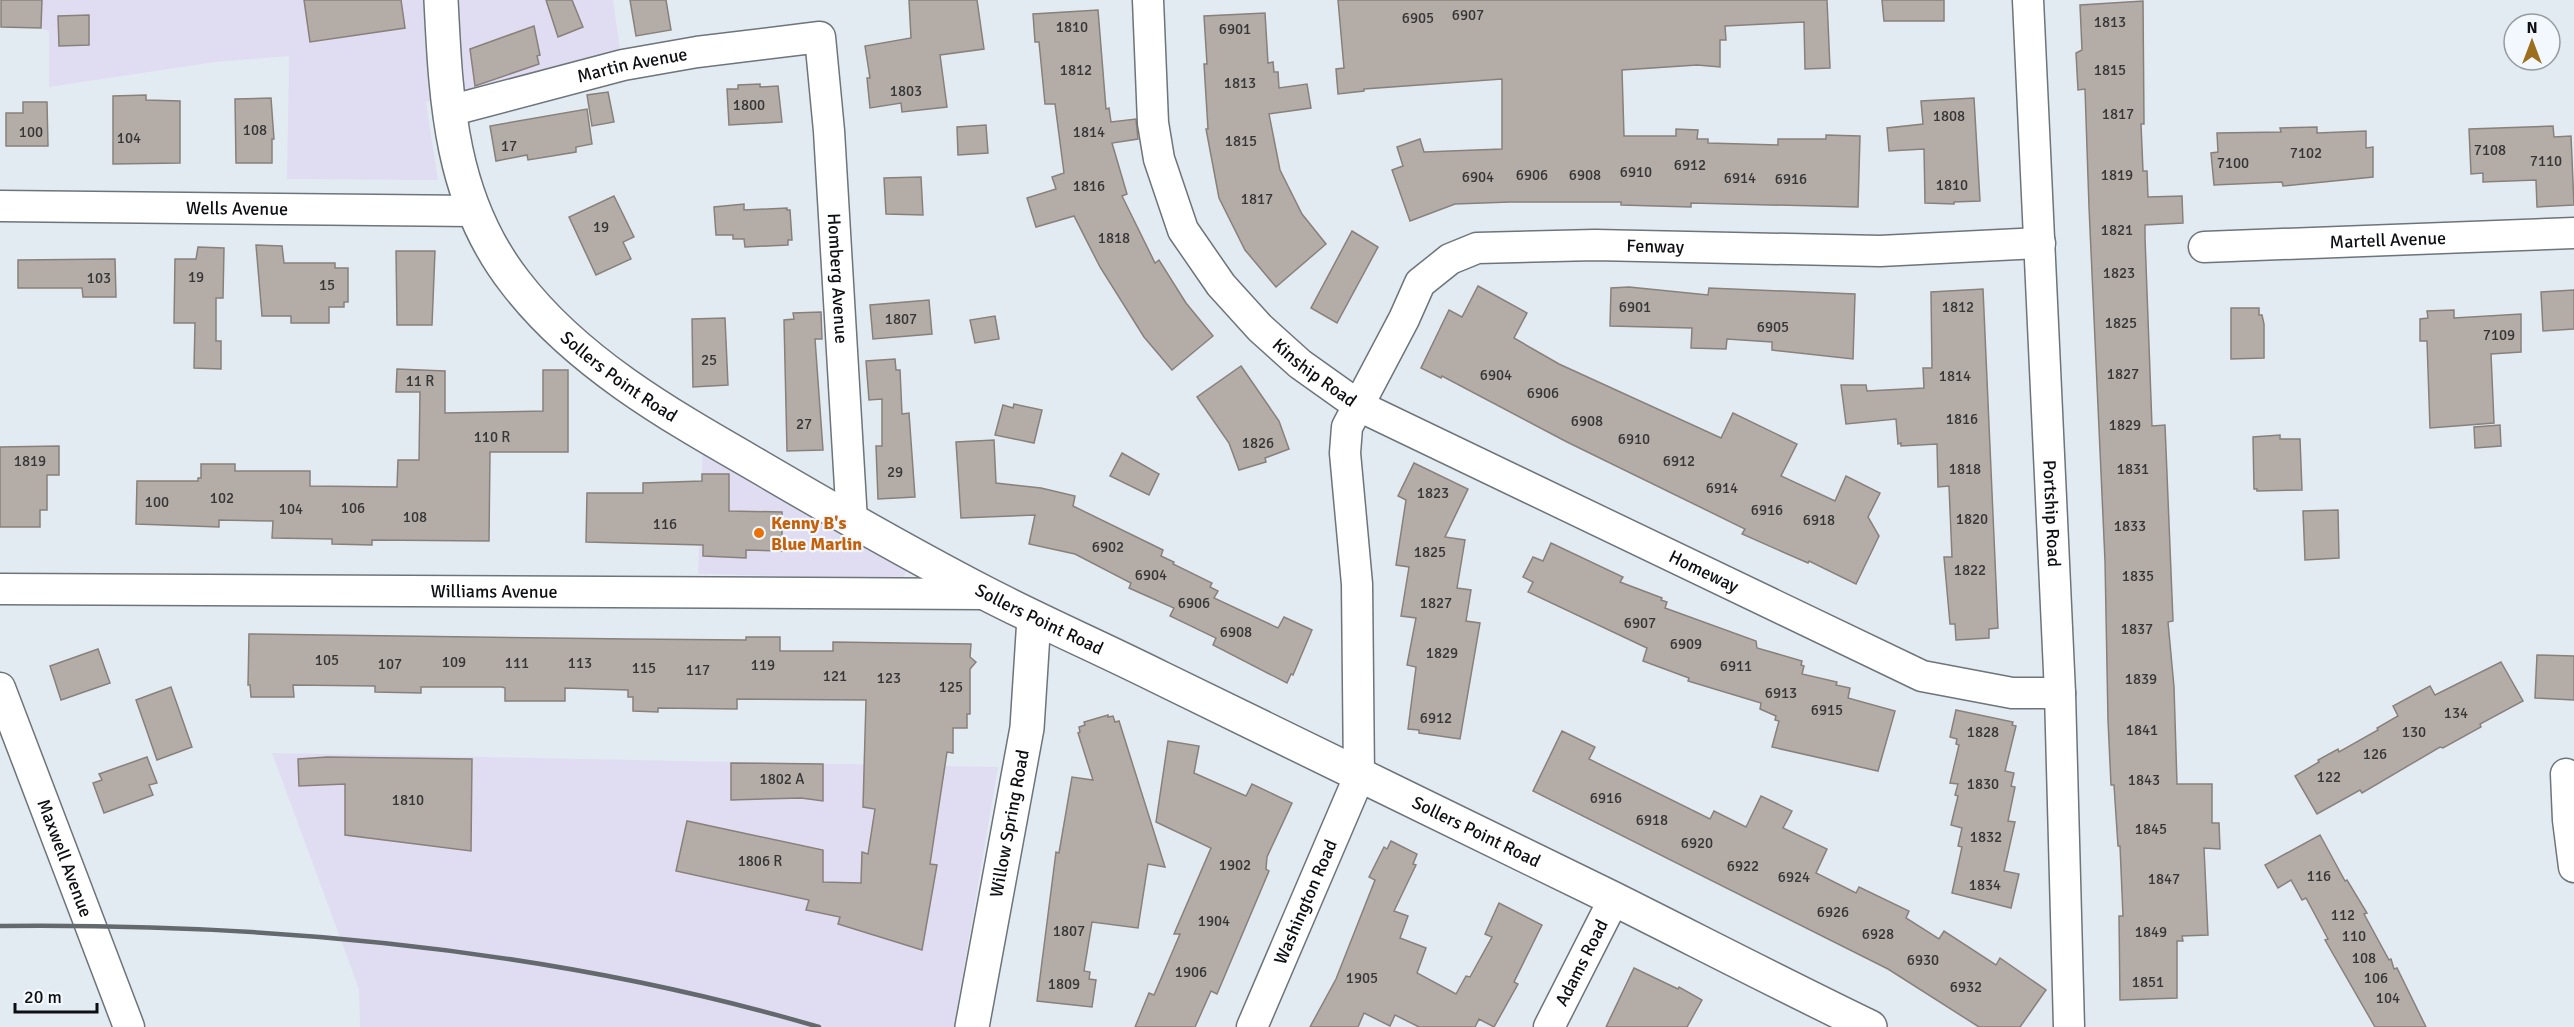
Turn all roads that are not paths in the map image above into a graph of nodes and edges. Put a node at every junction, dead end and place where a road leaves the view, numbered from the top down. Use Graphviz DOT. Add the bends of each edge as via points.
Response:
graph roads {
  1 [pos="441,0"];
  2 [pos="1148,0"];
  3 [pos="2028,0"];
  4 [pos="820,37"];
  5 [pos="448,111"];
  6 [pos="0,206"];
  7 [pos="473,212"];
  8 [pos="2574,233"];
  9 [pos="2040,243"];
  10 [pos="2204,248"];
  11 [pos="1359,406"];
  12 [pos="852,521"];
  13 [pos="0,589"];
  14 [pos="987,594"];
  15 [pos="1034,618"];
  16 [pos="0,688"];
  17 [pos="2060,693"];
  18 [pos="2566,774"];
  19 [pos="1359,777"];
  20 [pos="2574,867"];
  21 [pos="1614,899"];
  22 [pos="129,1027"];
  23 [pos="972,1027"];
  24 [pos="1252,1027"];
  25 [pos="1548,1027"];
  26 [pos="1870,1027"];
  27 [pos="2068,1027"];
  1 -- 5 [label="street, Sollers Point Road"];
  2 -- 11 [label="street, Kinship Road" via="1153,123 1183,230 1221,285 1260,328 1300,364"];
  3 -- 9 [label="street, Portship Road"];
  4 -- 5 [label="street, Martin Avenue" via="623,65"];
  4 -- 12 [label="street, Homberg Avenue"];
  5 -- 7 [label="street, Sollers Point Road" via="454,149"];
  6 -- 7 [label="street, Wells Avenue"];
  7 -- 12 [label="street, Sollers Point Road" via="512,280 575,346 642,396"];
  8 -- 10 [label="street, Martell Avenue"];
  9 -- 11 [label="street, Fenway" via="1880,251 1595,245 1477,248 1450,259 1420,284"];
  9 -- 17 [label="street, Portship Road"];
  11 -- 17 [label="street, Homeway" via="1922,676 2012,693"];
  11 -- 19 [label="street, Kinship Road" via="1347,427 1345,453 1357,584"];
  12 -- 14 [label="street, Sollers Point Road"];
  13 -- 14 [label="street, Williams Avenue"];
  14 -- 15 [label="street, Sollers Point Road"];
  15 -- 19 [label="street, Sollers Point Road"];
  15 -- 23 [label="street, Willow Spring Road" via="1027,728"];
  16 -- 22 [label="street, Maxwell Avenue"];
  17 -- 27 [label="street, Portship Road"];
  18 -- 20 [label="street"];
  19 -- 21 [label="street, Sollers Point Road"];
  19 -- 24 [label="street, Washington Road"];
  21 -- 25 [label="street, Adams Road"];
  21 -- 26 [label="street, Sollers Point Road"];
}
